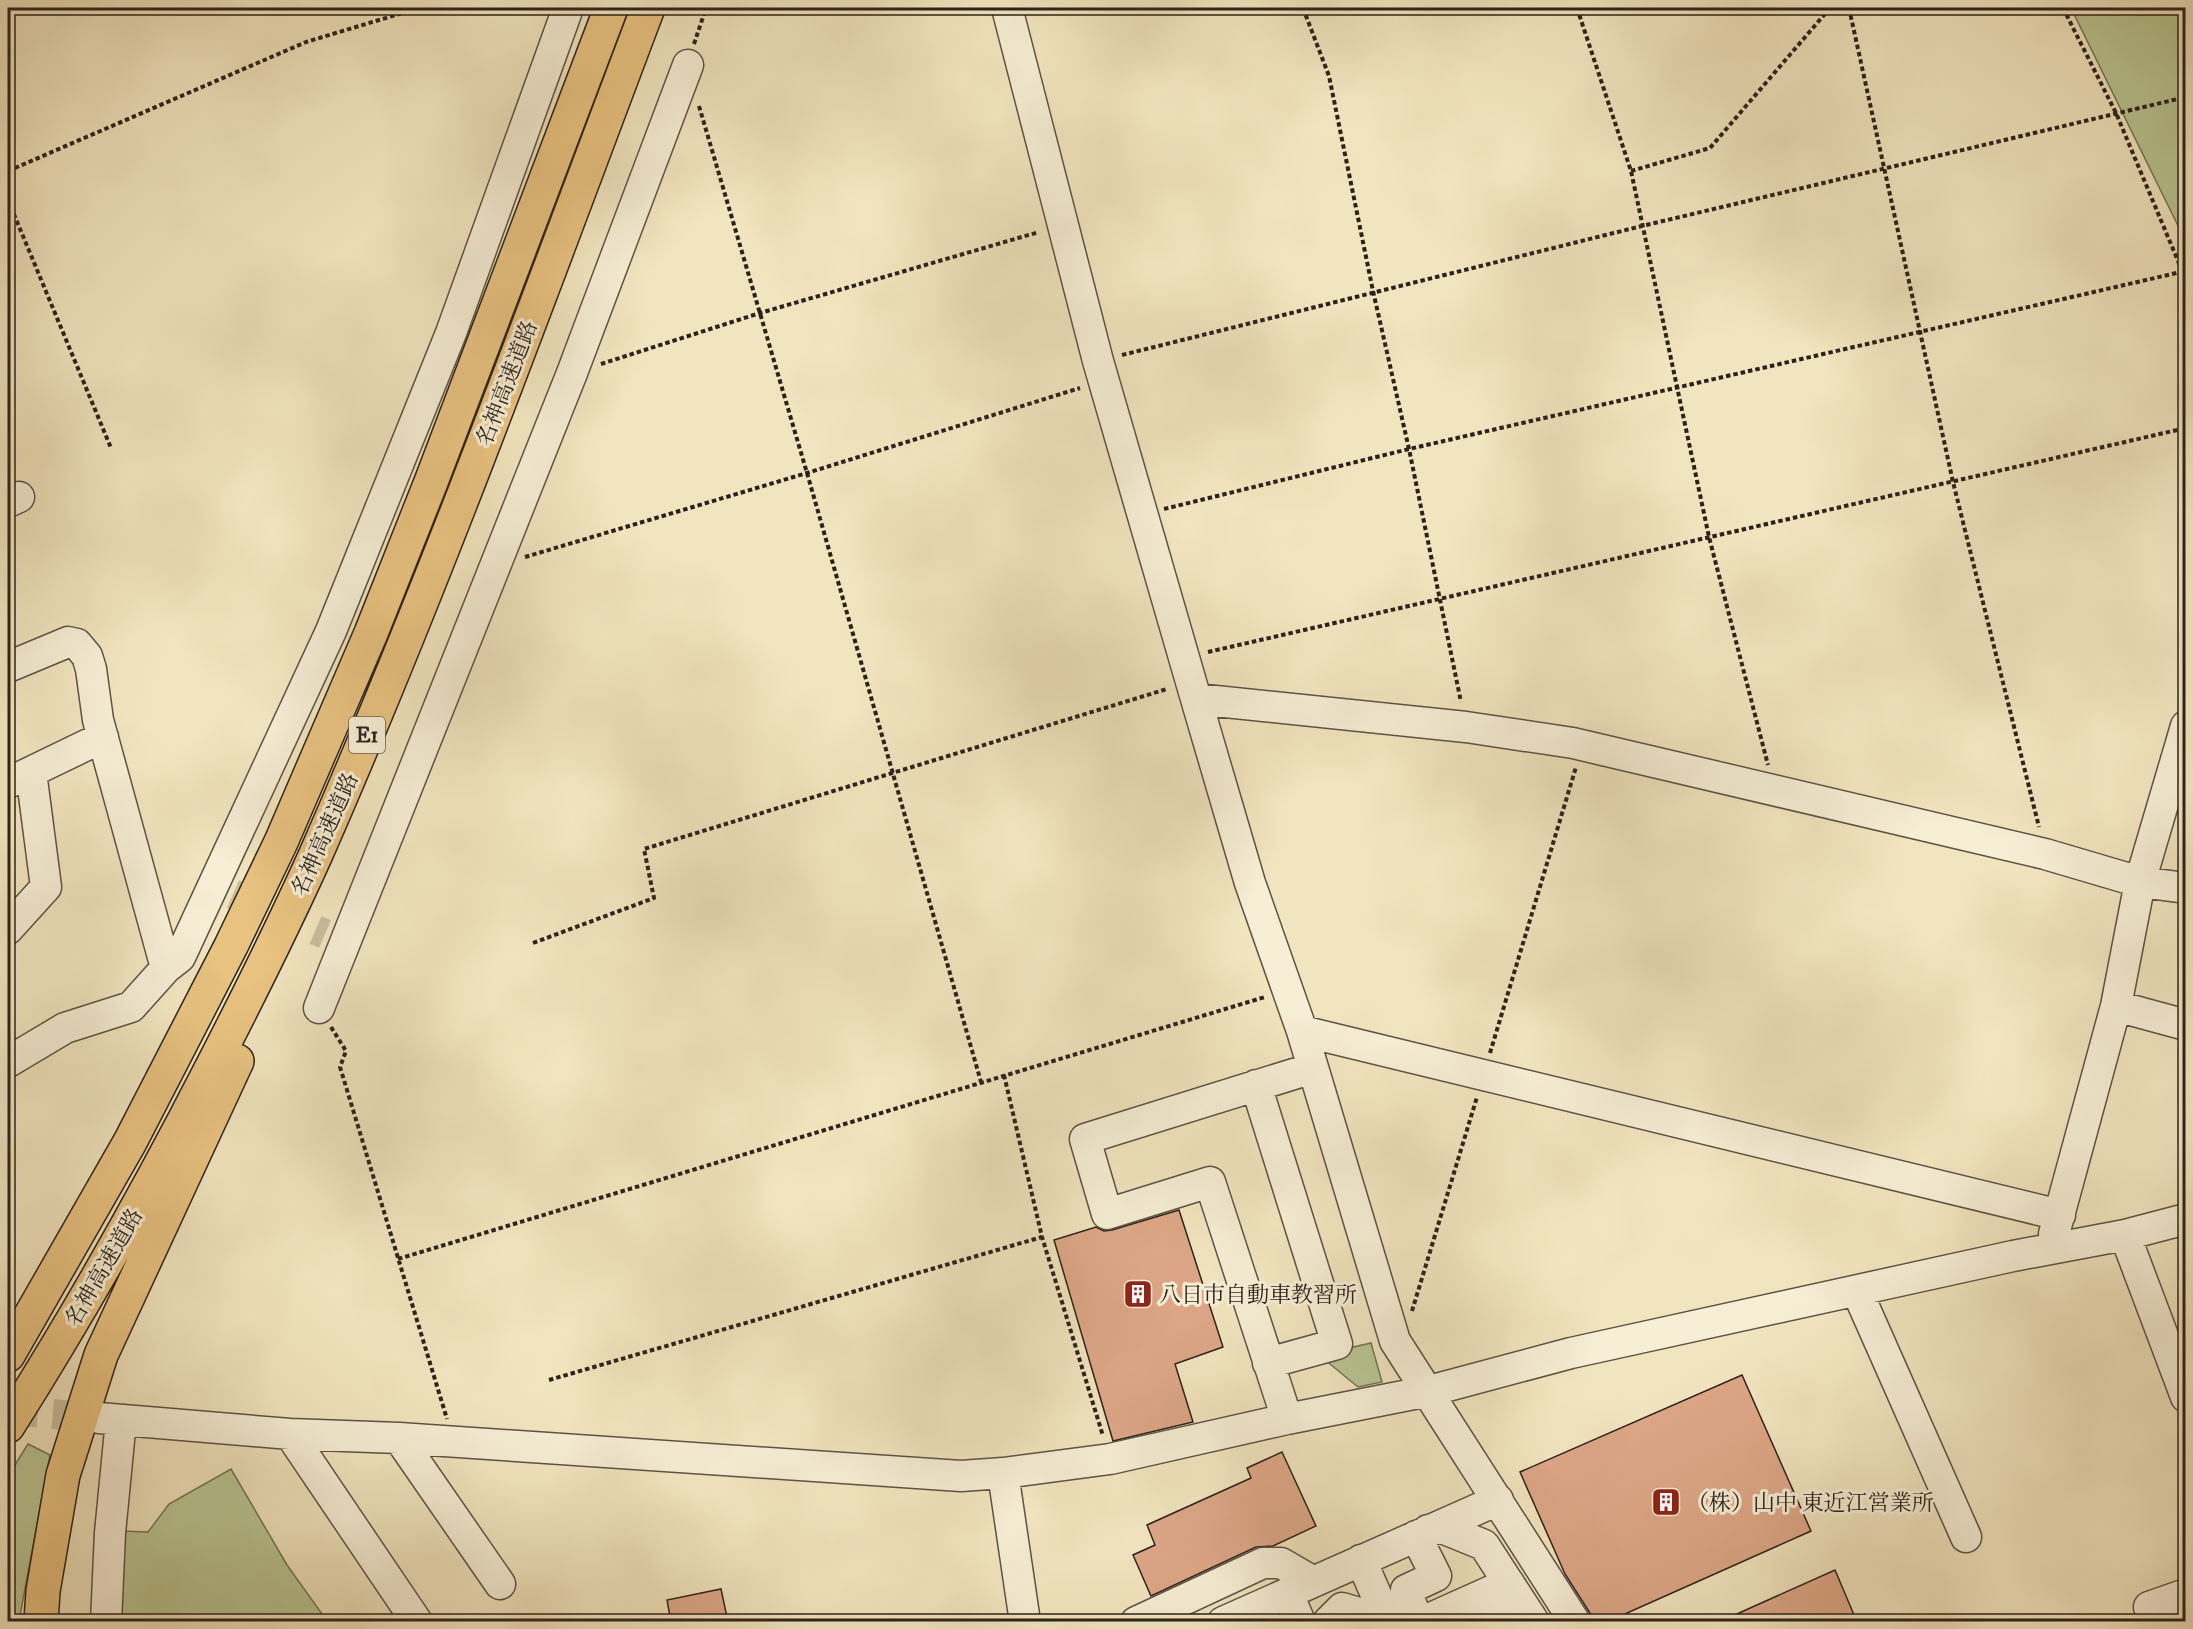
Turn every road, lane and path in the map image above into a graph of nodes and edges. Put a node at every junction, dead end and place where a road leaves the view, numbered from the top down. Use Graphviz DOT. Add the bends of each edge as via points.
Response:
graph roads {
  1 [pos="419,8"];
  2 [pos="568,8"];
  3 [pos="611,8"];
  4 [pos="648,8"];
  5 [pos="706,8"];
  6 [pos="1006,8"];
  7 [pos="1303,8"];
  8 [pos="1577,8"];
  9 [pos="1830,8"];
  10 [pos="1849,8"];
  11 [pos="2063,8"];
  12 [pos="688,65"];
  13 [pos="2186,97"];
  14 [pos="2115,113"];
  15 [pos="1885,170"];
  16 [pos="8,171"];
  17 [pos="1631,171"];
  18 [pos="8,201"];
  19 [pos="1063,225"];
  20 [pos="1642,225"];
  21 [pos="2181,272"];
  22 [pos="2186,280"];
  23 [pos="1373,291"];
  24 [pos="760,313"];
  25 [pos="1921,333"];
  26 [pos="1101,370"];
  27 [pos="572,373"];
  28 [pos="1677,388"];
  29 [pos="2186,428"];
  30 [pos="111,448"];
  31 [pos="1409,449"];
  32 [pos="807,472"];
  33 [pos="1953,482"];
  34 [pos="1143,514"];
  35 [pos="1709,537"];
  36 [pos="495,566"];
  37 [pos="404,648"];
  38 [pos="8,667"];
  39 [pos="1190,679"];
  40 [pos="1466,726"];
  41 [pos="2186,726"];
  42 [pos="103,737"];
  43 [pos="1582,745"];
  44 [pos="19,777"];
  45 [pos="1774,789"];
  46 [pos="2045,854"];
  47 [pos="2140,882"];
  48 [pos="2186,888"];
  49 [pos="8,928"];
  50 [pos="533,943"];
  51 [pos="166,968"];
  52 [pos="1288,990"];
  53 [pos="2116,1006"];
  54 [pos="319,1008"];
  55 [pos="2186,1024"];
  56 [pos="1302,1031"];
  57 [pos="9,1058"];
  58 [pos="1313,1068"];
  59 [pos="1004,1075"];
  60 [pos="1483,1076"];
  61 [pos="981,1082"];
  62 [pos="1256,1085"];
  63 [pos="2060,1215"];
  64 [pos="2186,1219"];
  65 [pos="2124,1235"];
  66 [pos="1042,1237"];
  67 [pos="2048,1251"];
  68 [pos="398,1258"];
  69 [pos="1857,1291"];
  70 [pos="1411,1315"];
  71 [pos="8,1355"];
  72 [pos="1268,1363"];
  73 [pos="549,1380"];
  74 [pos="1429,1391"];
  75 [pos="2186,1397"];
  76 [pos="1287,1419"];
  77 [pos="8,1426"];
  78 [pos="290,1434"];
  79 [pos="399,1438"];
  80 [pos="454,1442"];
  81 [pos="1110,1459"];
  82 [pos="1003,1473"];
  83 [pos="1498,1500"];
  84 [pos="1422,1533"];
  85 [pos="1966,1537"];
  86 [pos="1361,1560"];
  87 [pos="500,1584"];
  88 [pos="2186,1594"];
  89 [pos="1264,1608"];
  90 [pos="1525,1610"];
  91 [pos="1472,1611"];
  92 [pos="41,1622"];
  93 [pos="106,1622"];
  94 [pos="417,1622"];
  95 [pos="1024,1622"];
  96 [pos="1136,1622"];
  97 [pos="1300,1622"];
  98 [pos="1328,1622"];
  99 [pos="1364,1622"];
  100 [pos="1388,1622"];
  101 [pos="1420,1622"];
  102 [pos="1575,1622"];
  103 [pos="2155,1622"];
  1 -- 16 [label="path" via="306,42"];
  2 -- 51 [label="street" via="451,333 223,890 180,957"];
  3 -- 71 [label="highway, 名神高速道路 / E1" via="372,633 281,842 130,1142"];
  4 -- 37 [label="highway, 名神高速道路 / E1"];
  5 -- 12 [label="path"];
  6 -- 19 [label="street"];
  7 -- 23 [label="path" via="1329,76"];
  8 -- 17 [label="path"];
  9 -- 17 [label="path" via="1710,148"];
  10 -- 15 [label="path"];
  11 -- 14 [label="path"];
  12 -- 24 [label="path"];
  12 -- 27 [label="street"];
  13 -- 14 [label="path"];
  14 -- 15 [label="path"];
  14 -- 21 [label="path"];
  15 -- 20 [label="path"];
  15 -- 25 [label="path"];
  17 -- 20 [label="path"];
  18 -- 30 [label="path"];
  19 -- 24 [label="path"];
  19 -- 26 [label="street"];
  20 -- 23 [label="path"];
  20 -- 28 [label="path"];
  21 -- 22 [label="path"];
  21 -- 25 [label="path"];
  23 -- 26 [label="path"];
  23 -- 31 [label="path"];
  24 -- 27 [label="path"];
  24 -- 32 [label="path"];
  25 -- 28 [label="path"];
  25 -- 33 [label="path"];
  26 -- 32 [label="path"];
  26 -- 34 [label="street"];
  27 -- 36 [label="street"];
  28 -- 31 [label="path"];
  28 -- 35 [label="path"];
  29 -- 33 [label="path"];
  31 -- 34 [label="path"];
  31 -- 40 [label="path"];
  32 -- 36 [label="path"];
  32 -- 61 [label="path"];
  33 -- 35 [label="path"];
  33 -- 46 [label="path"];
  34 -- 39 [label="street"];
  35 -- 39 [label="path"];
  35 -- 45 [label="path"];
  36 -- 54 [label="street" via="335,937"];
  37 -- 77 [label="highway, 名神高速道路 / E1" via="259,976 163,1161"];
  37 -- 92 [label="highway" via="227,1086 101,1355 63,1475 42,1591"];
  38 -- 42 [label="street" via="68,642 77,644 89,663"];
  39 -- 40 [label="street"];
  39 -- 50 [label="path" via="644,849 654,898"];
  39 -- 52 [label="street" via="1250,883"];
  40 -- 43 [label="street"];
  41 -- 47 [label="street"];
  42 -- 44 [label="street"];
  42 -- 51 [label="street"];
  43 -- 45 [label="street"];
  43 -- 60 [label="path"];
  44 -- 49 [label="street" via="46,886"];
  45 -- 46 [label="street"];
  46 -- 47 [label="street"];
  47 -- 48 [label="street"];
  47 -- 53 [label="street"];
  51 -- 57 [label="street" via="131,1007 65,1028"];
  52 -- 56 [label="street"];
  52 -- 59 [label="path"];
  53 -- 55 [label="street"];
  53 -- 63 [label="street"];
  54 -- 68 [label="path" via="346,1051 340,1067"];
  56 -- 58 [label="street"];
  56 -- 60 [label="street"];
  58 -- 62 [label="street"];
  58 -- 74 [label="street" via="1395,1341"];
  59 -- 61 [label="path"];
  59 -- 66 [label="path"];
  60 -- 63 [label="street"];
  60 -- 70 [label="path"];
  61 -- 68 [label="path"];
  62 -- 72 [label="street" via="1337,1344"];
  62 -- 72 [label="street" via="1085,1139 1107,1214 1210,1182"];
  63 -- 67 [label="street"];
  64 -- 65 [label="street"];
  65 -- 67 [label="street"];
  65 -- 75 [label="street"];
  66 -- 73 [label="path"];
  66 -- 81 [label="path"];
  67 -- 69 [label="street"];
  68 -- 80 [label="path"];
  69 -- 74 [label="street" via="1571,1353"];
  69 -- 85 [label="street"];
  72 -- 76 [label="street"];
  74 -- 76 [label="street"];
  74 -- 83 [label="street"];
  76 -- 81 [label="street"];
  78 -- 79 [label="street"];
  78 -- 93 [label="street" via="110,1419"];
  78 -- 94 [label="street"];
  79 -- 80 [label="street"];
  79 -- 87 [label="street"];
  80 -- 82 [label="street" via="961,1476"];
  81 -- 82 [label="street"];
  82 -- 95 [label="street"];
  83 -- 84 [label="street"];
  83 -- 102 [label="street"];
  84 -- 86 [label="street"];
  84 -- 90 [label="street" via="1442,1528 1484,1545"];
  84 -- 91 [label="street"];
  84 -- 101 [label="street" via="1436,1576 1406,1590"];
  86 -- 89 [label="street"];
  86 -- 100 [label="street"];
  88 -- 103 [label="street" via="2150,1607"];
  89 -- 96 [label="street" via="1281,1563 1263,1563"];
  89 -- 97 [label="street"];
  90 -- 91 [label="street"];
  91 -- 101 [label="street"];
  98 -- 99 [label="street" via="1342,1608 1359,1613"];
}
